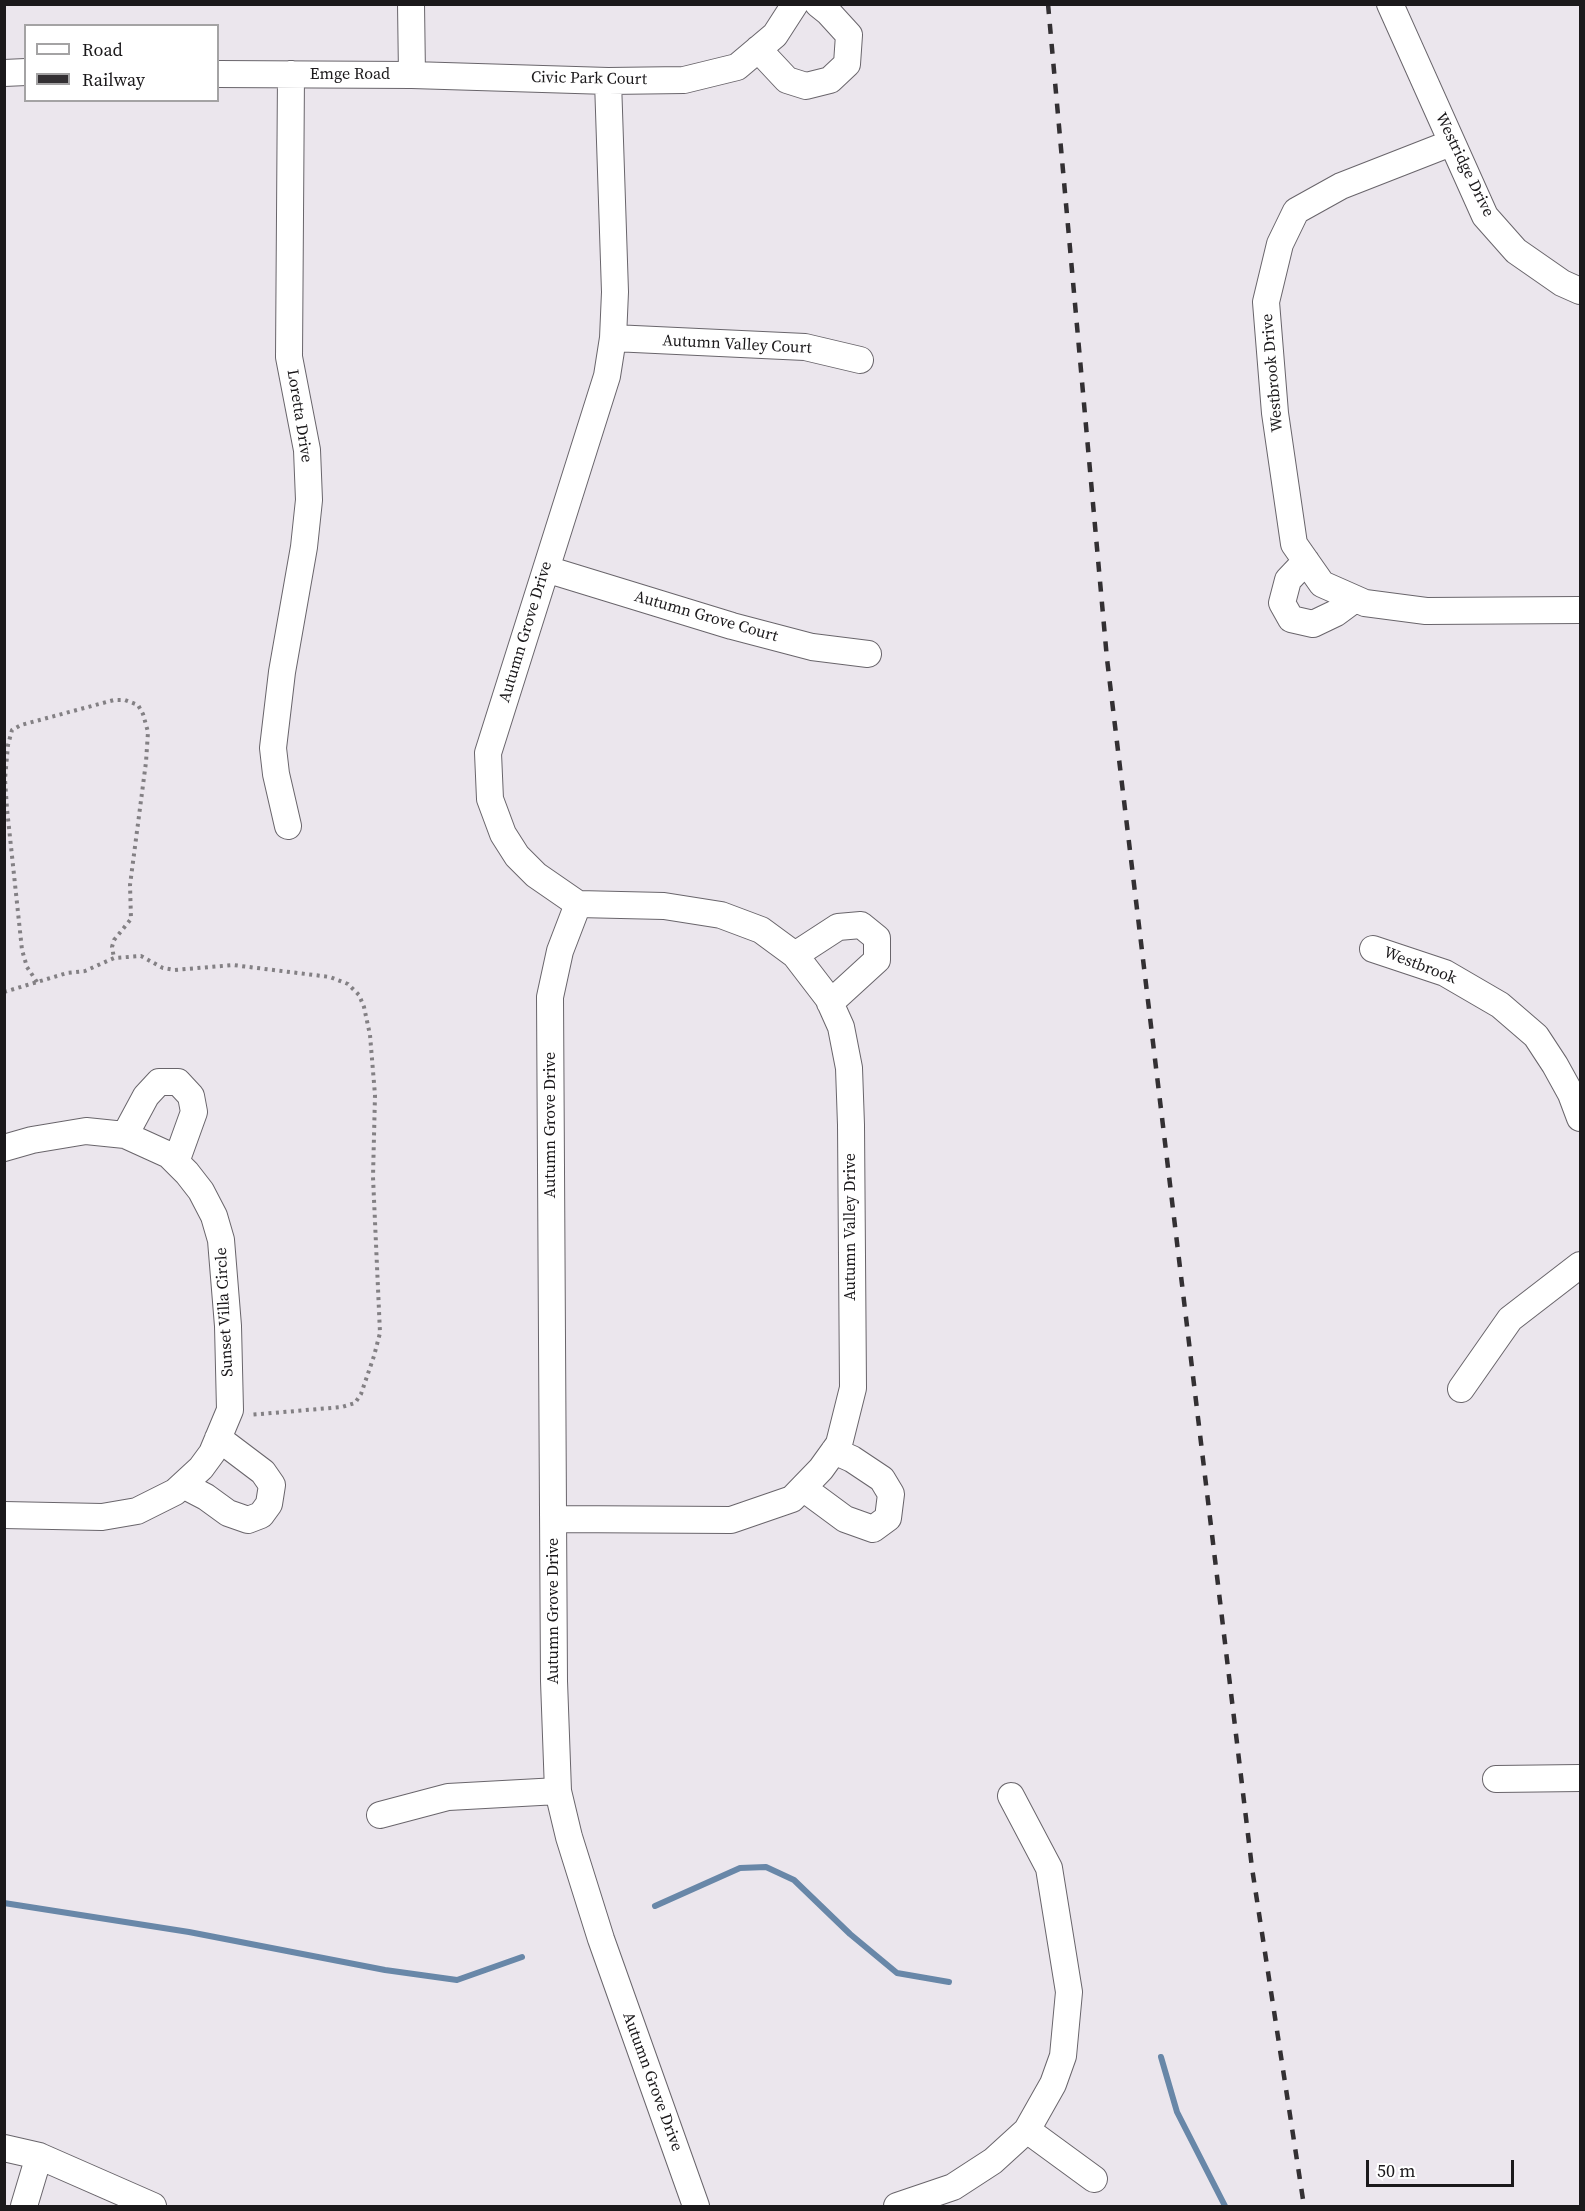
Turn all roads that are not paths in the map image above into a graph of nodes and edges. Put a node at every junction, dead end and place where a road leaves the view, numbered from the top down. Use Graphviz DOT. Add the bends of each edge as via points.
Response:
graph roads {
  1 [pos="411,4"];
  2 [pos="795,4"];
  3 [pos="818,4"];
  4 [pos="1390,4"];
  5 [pos="758,49"];
  6 [pos="4,72"];
  7 [pos="24,72"];
  8 [pos="219,74"];
  9 [pos="291,74"];
  10 [pos="412,75"];
  11 [pos="608,81"];
  12 [pos="1451,143"];
  13 [pos="1581,291"];
  14 [pos="613,338"];
  15 [pos="860,360"];
  16 [pos="1306,561"];
  17 [pos="546,569"];
  18 [pos="1355,599"];
  19 [pos="1581,610"];
  20 [pos="868,654"];
  21 [pos="288,826"];
  22 [pos="578,904"];
  23 [pos="1373,949"];
  24 [pos="795,955"];
  25 [pos="830,1003"];
  26 [pos="1581,1118"];
  27 [pos="125,1135"];
  28 [pos="4,1148"];
  29 [pos="176,1162"];
  30 [pos="1581,1264"];
  31 [pos="1461,1389"];
  32 [pos="223,1427"];
  33 [pos="834,1451"];
  34 [pos="183,1485"];
  35 [pos="803,1488"];
  36 [pos="4,1515"];
  37 [pos="554,1518"];
  38 [pos="1581,1778"];
  39 [pos="1496,1779"];
  40 [pos="558,1791"];
  41 [pos="1011,1796"];
  42 [pos="380,1815"];
  43 [pos="1027,2130"];
  44 [pos="4,2148"];
  45 [pos="39,2156"];
  46 [pos="1094,2179"];
  47 [pos="24,2206"];
  48 [pos="153,2206"];
  49 [pos="696,2206"];
  50 [pos="897,2206"];
  1 -- 10 [label="street, Emge Road"];
  2 -- 5 [label="street, Civic Park Court" via="775,35"];
  3 -- 5 [label="street" via="849,35 847,64 830,80 806,86 787,80"];
  4 -- 12 [label="street, Westridge Drive"];
  5 -- 11 [label="street, Civic Park Court" via="737,66 684,80"];
  6 -- 7 [label="street"];
  8 -- 9 [label="street, Emge Road"];
  9 -- 10 [label="street, Emge Road"];
  9 -- 21 [label="street, Loretta Drive" via="289,357 307,450 309,500 273,748"];
  10 -- 11 [label="street, Civic Park Court"];
  11 -- 14 [label="street, Autumn Grove Drive"];
  12 -- 13 [label="street, Westridge Drive" via="1485,216 1516,250 1562,283"];
  12 -- 16 [label="street, Westbrook Drive" via="1341,186 1296,210 1280,244 1266,302 1272,380 1294,544"];
  14 -- 15 [label="street, Autumn Valley Court" via="806,347"];
  14 -- 17 [label="street, Autumn Grove Drive" via="607,376"];
  16 -- 18 [label="street, Westbrook Drive" via="1322,584"];
  16 -- 18 [label="street" via="1288,580 1282,603 1291,620 1313,624"];
  17 -- 20 [label="street, Autumn Grove Court" via="732,626 801,644"];
  17 -- 22 [label="street, Autumn Grove Drive" via="488,753 490,799 503,834 517,856 536,875"];
  18 -- 19 [label="street, Westbrook Drive" via="1426,611"];
  22 -- 24 [label="street, Autumn Valley Drive" via="664,906 721,915 761,930"];
  22 -- 37 [label="street, Autumn Grove Drive" via="550,997"];
  23 -- 26 [label="street, Westbrook" via="1445,973 1500,1005 1536,1036"];
  24 -- 25 [label="street, Autumn Valley Drive"];
  24 -- 25 [label="street" via="838,927 861,925 878,938 877,960"];
  25 -- 33 [label="street, Autumn Valley Drive" via="841,1027 849,1068 851,1125 853,1388"];
  27 -- 28 [label="street, Sunset Villa Circle" via="86,1131"];
  27 -- 29 [label="street, Sunset Villa Circle"];
  27 -- 29 [label="street" via="146,1096 159,1082 178,1082 191,1096 194,1112"];
  29 -- 32 [label="street, Sunset Villa Circle" via="201,1191 221,1239 230,1410"];
  30 -- 31 [label="street" via="1510,1319"];
  32 -- 34 [label="street, Sunset Villa Circle" via="212,1453"];
  32 -- 34 [label="street" via="272,1485 269,1504 261,1515 248,1520 228,1513"];
  33 -- 35 [label="street, Autumn Valley Drive"];
  33 -- 35 [label="street" via="882,1479 891,1494 888,1518 873,1529 845,1519"];
  34 -- 36 [label="street, Sunset Villa Circle" via="137,1511 102,1517"];
  35 -- 37 [label="street, Autumn Valley Drive" via="792,1499 731,1520"];
  37 -- 40 [label="street, Autumn Grove Drive"];
  38 -- 39 [label="street"];
  40 -- 42 [label="street" via="448,1797"];
  40 -- 49 [label="street, Autumn Grove Drive" via="602,1939"];
  41 -- 43 [label="street" via="1049,1868 1069,1992 1063,2056 1053,2084"];
  43 -- 46 [label="street"];
  43 -- 50 [label="street" via="993,2161 953,2187"];
  44 -- 45 [label="street"];
  45 -- 47 [label="street"];
  45 -- 48 [label="street"];
}
